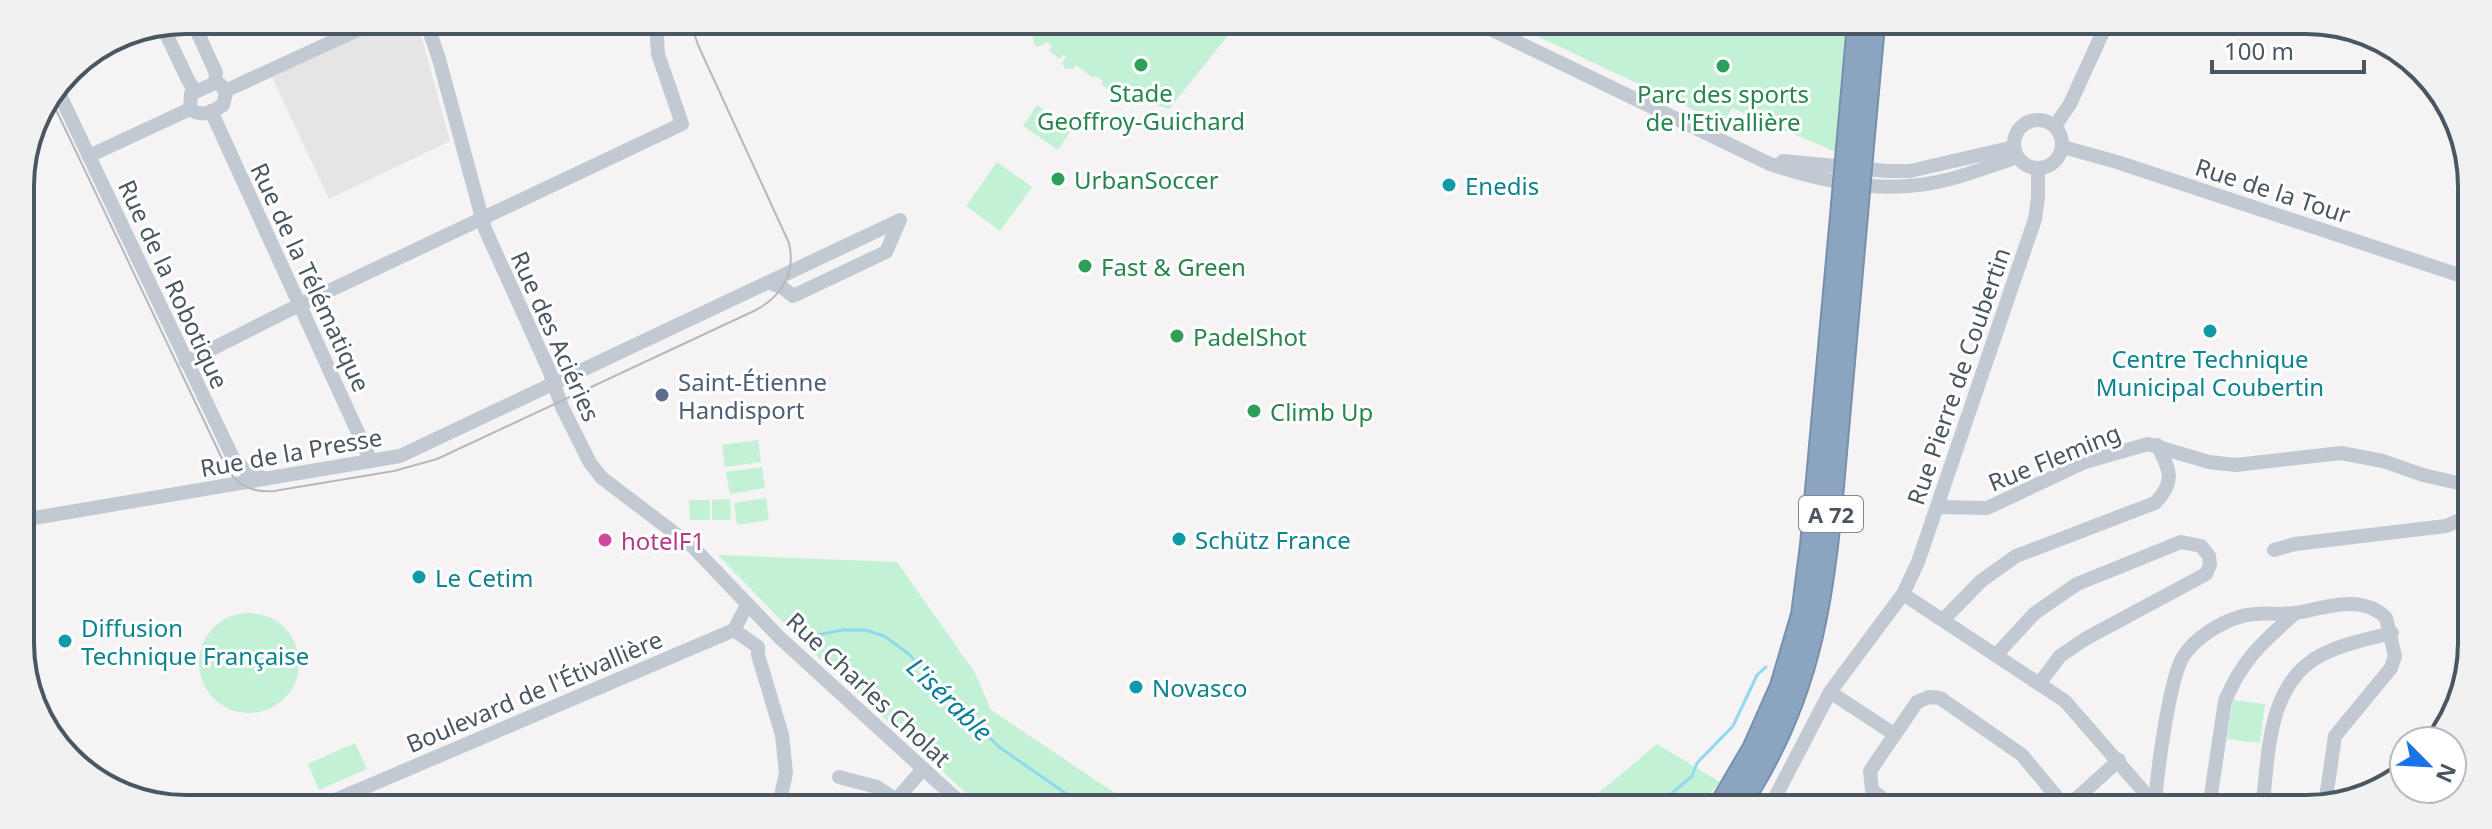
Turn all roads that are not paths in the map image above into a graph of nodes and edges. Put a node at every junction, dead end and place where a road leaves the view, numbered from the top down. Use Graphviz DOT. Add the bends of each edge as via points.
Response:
graph roads {
  1 [pos="198,34"];
  2 [pos="342,34"];
  3 [pos="430,34"];
  4 [pos="657,34"];
  5 [pos="1501,34"];
  6 [pos="1858,34"];
  7 [pos="1873,34"];
  8 [pos="2102,34"];
  9 [pos="167,35"];
  10 [pos="220,87"];
  11 [pos="195,91"];
  12 [pos="62,99"];
  13 [pos="190,109"];
  14 [pos="211,111"];
  15 [pos="2055,126"];
  16 [pos="2063,147"];
  17 [pos="1855,152"];
  18 [pos="2016,152"];
  19 [pos="89,156"];
  20 [pos="2038,169"];
  21 [pos="1850,204"];
  22 [pos="482,219"];
  23 [pos="2458,275"];
  24 [pos="770,283"];
  25 [pos="299,305"];
  26 [pos="186,362"];
  27 [pos="553,385"];
  28 [pos="2157,445"];
  29 [pos="371,461"];
  30 [pos="272,479"];
  31 [pos="2458,483"];
  32 [pos="1937,507"];
  33 [pos="34,518"];
  34 [pos="2458,521"];
  35 [pos="2274,550"];
  36 [pos="1903,594"];
  37 [pos="747,605"];
  38 [pos="2293,615"];
  39 [pos="1943,620"];
  40 [pos="734,630"];
  41 [pos="2392,633"];
  42 [pos="779,637"];
  43 [pos="758,647"];
  44 [pos="1996,655"];
  45 [pos="2039,684"];
  46 [pos="1830,692"];
  47 [pos="1894,734"];
  48 [pos="2119,760"];
  49 [pos="923,769"];
  50 [pos="839,777"];
  51 [pos="2327,793"];
  52 [pos="347,795"];
  53 [pos="781,795"];
  54 [pos="888,795"];
  55 [pos="903,795"];
  56 [pos="952,795"];
  57 [pos="1726,795"];
  58 [pos="1745,795"];
  59 [pos="1776,795"];
  60 [pos="1878,795"];
  61 [pos="2055,795"];
  62 [pos="2080,795"];
  63 [pos="2148,795"];
  64 [pos="2158,795"];
  65 [pos="2211,795"];
  66 [pos="2264,795"];
  1 -- 10 [label="street"];
  2 -- 10 [label="street"];
  3 -- 22 [label="street, Rue des Aciéries"];
  4 -- 22 [label="street" via="658,54 682,124"];
  5 -- 18 [label="street" via="1759,158 1910,171"];
  6 -- 17 [label="highway, A 72"];
  7 -- 17 [label="highway, A 72"];
  8 -- 15 [label="street"];
  9 -- 11 [label="street"];
  10 -- 11 [label="street"];
  10 -- 14 [label="street" via="226,99"];
  11 -- 13 [label="street"];
  12 -- 19 [label="street, Rue de la Robotique"];
  13 -- 14 [label="street" via="200,115"];
  13 -- 19 [label="street"];
  14 -- 25 [label="street, Rue de la Télématique"];
  15 -- 16 [label="street"];
  15 -- 18 [label="street" via="2036,120 2023,125 2015,137"];
  16 -- 20 [label="street" via="2057,160"];
  16 -- 23 [label="street, Rue de la Tour"];
  17 -- 21 [label="highway, A 72, bridge"];
  18 -- 20 [label="street" via="2023,164"];
  19 -- 26 [label="street, Rue de la Robotique"];
  20 -- 32 [label="street, Rue Pierre de Coubertin" via="2035,219"];
  21 -- 57 [label="highway, A 72" via="1802,615 1781,686"];
  21 -- 58 [label="highway, A 72" via="1818,615 1784,722"];
  22 -- 25 [label="street"];
  22 -- 27 [label="street, Rue des Aciéries"];
  24 -- 24 [label="street, Rue de la Presse" via="898,221 900,220 886,252 793,296"];
  24 -- 27 [label="street, Rue de la Presse"];
  25 -- 26 [label="street"];
  25 -- 29 [label="street, Rue de la Télématique"];
  26 -- 30 [label="street, Rue de la Robotique" via="233,458 249,474"];
  27 -- 29 [label="street, Rue de la Presse" via="411,451"];
  27 -- 37 [label="street, Rue des Aciéries" via="596,472 693,547"];
  28 -- 31 [label="street, Rue Fleming" via="2236,465 2341,453"];
  28 -- 32 [label="street, Rue Fleming" via="2085,462 1987,508"];
  28 -- 39 [label="street" via="2170,481 2155,503 2016,556 1981,581"];
  29 -- 30 [label="street, Rue de la Presse"];
  30 -- 33 [label="street, Rue de la Presse"];
  32 -- 36 [label="street, Rue Pierre de Coubertin"];
  34 -- 35 [label="street"];
  36 -- 39 [label="street"];
  36 -- 46 [label="street, Rue Pierre de Coubertin"];
  37 -- 40 [label="street"];
  37 -- 42 [label="street, Rue Charles Cholat"];
  38 -- 41 [label="street" via="2370,606 2386,618"];
  38 -- 64 [label="street" via="2241,616 2218,626 2185,654 2174,681"];
  38 -- 65 [label="street" via="2250,655 2225,701"];
  39 -- 44 [label="street"];
  40 -- 43 [label="street"];
  40 -- 52 [label="street, Boulevard de l'Étivallière"];
  41 -- 51 [label="street" via="2391,668 2335,736"];
  41 -- 66 [label="street" via="2319,656 2300,670 2276,709"];
  42 -- 43 [label="street"];
  42 -- 49 [label="street, Rue Charles Cholat"];
  43 -- 53 [label="street" via="782,735 786,773"];
  44 -- 45 [label="street"];
  44 -- 45 [label="street" via="2035,613 2077,584 2181,542 2206,551 2206,574 2085,639 2060,656"];
  45 -- 48 [label="street" via="2065,701"];
  46 -- 47 [label="street"];
  46 -- 59 [label="street, Rue Pierre de Coubertin"];
  47 -- 60 [label="street" via="1870,771 1872,790"];
  47 -- 61 [label="street" via="1917,702 1940,698 2006,741"];
  48 -- 62 [label="street"];
  48 -- 63 [label="street"];
  49 -- 55 [label="street"];
  49 -- 56 [label="street, Rue Charles Cholat"];
  50 -- 54 [label="street"];
}
